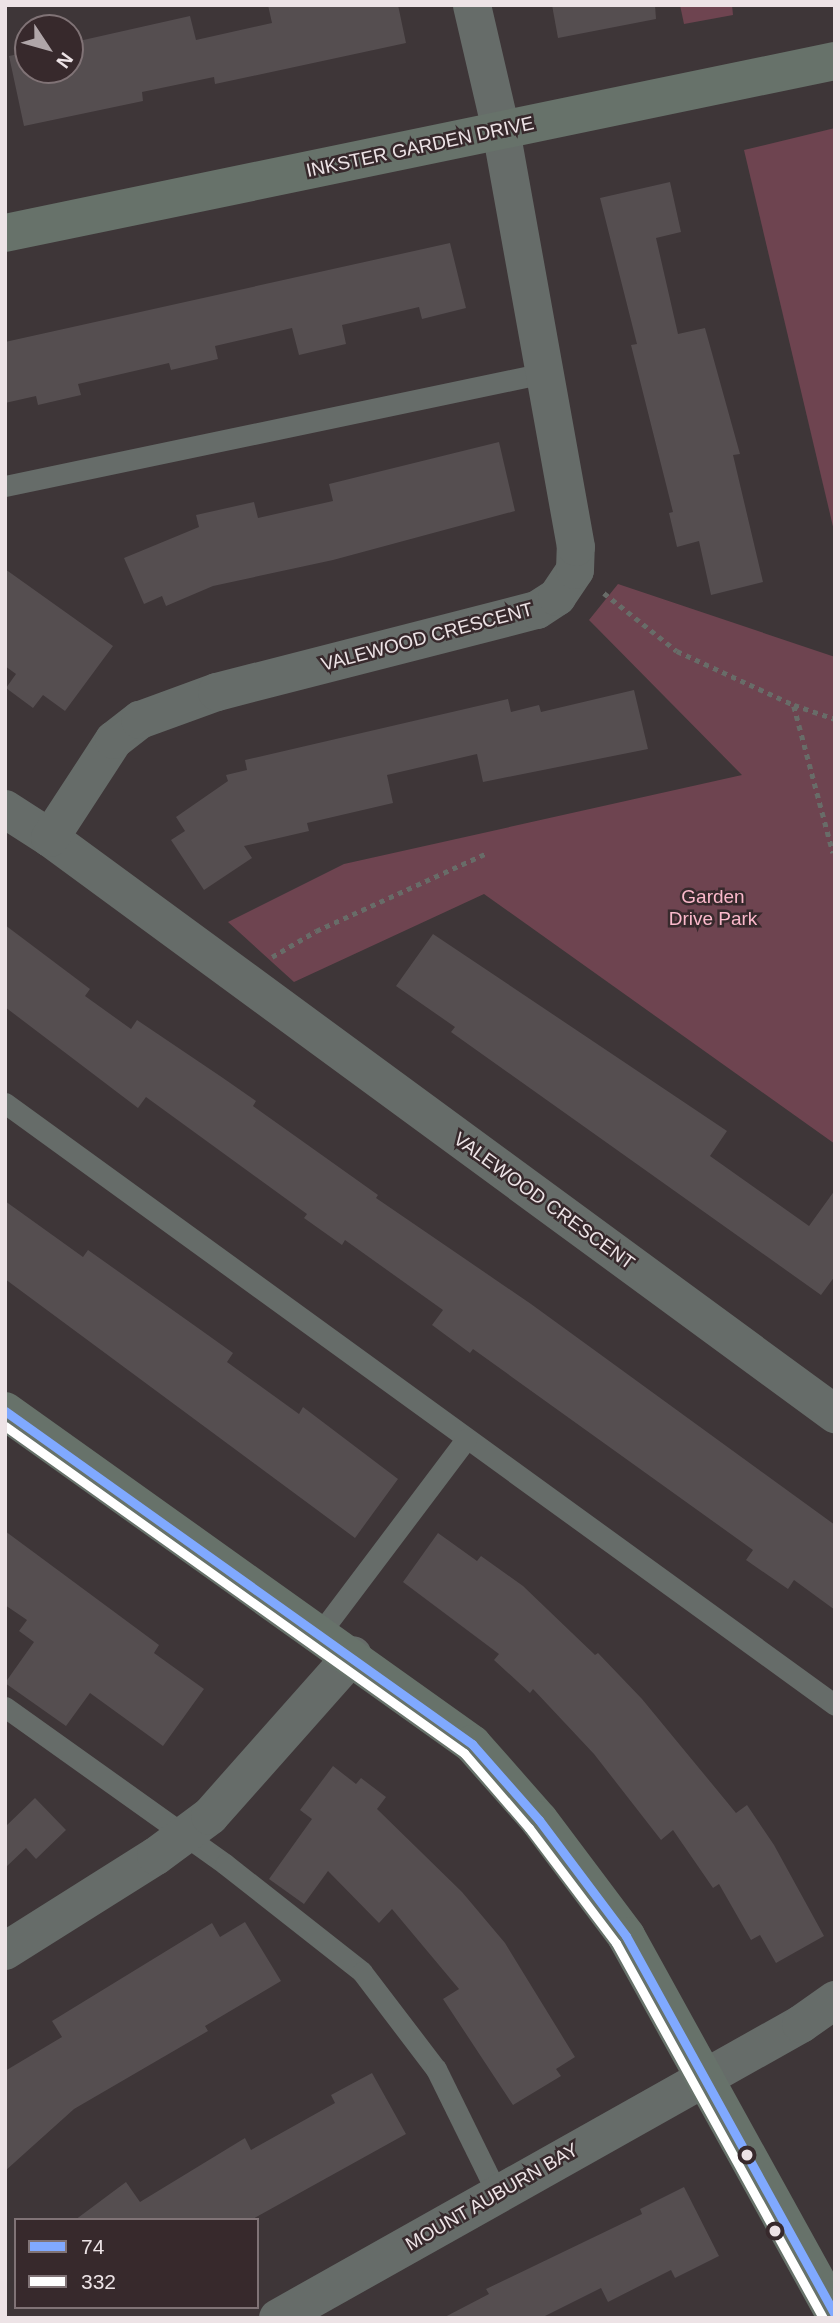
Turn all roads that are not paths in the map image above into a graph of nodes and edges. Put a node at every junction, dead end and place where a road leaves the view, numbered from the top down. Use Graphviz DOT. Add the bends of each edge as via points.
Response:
graph roads {
  1 [pos="472,5"];
  2 [pos="835,61"];
  3 [pos="501,130"];
  4 [pos="5,233"];
  5 [pos="544,373"];
  6 [pos="5,485"];
  7 [pos="5,809"];
  8 [pos="50,838"];
  9 [pos="5,1103"];
  10 [pos="5,1411"];
  11 [pos="835,1414"];
  12 [pos="466,1439"];
  13 [pos="320,1633"];
  14 [pos="353,1655"];
  15 [pos="835,1705"];
  16 [pos="5,1707"];
  17 [pos="185,1835"];
  18 [pos="5,1951"];
  19 [pos="835,2000"];
  20 [pos="706,2076"];
  21 [pos="497,2193"];
  22 [pos="835,2314"];
  23 [pos="278,2318"];
  1 -- 3 [label="street"];
  2 -- 3 [label="street, INKSTER GARDEN DRIVE"];
  3 -- 4 [label="street, INKSTER GARDEN DRIVE"];
  3 -- 5 [label="street"];
  5 -- 6 [label="lane"];
  5 -- 8 [label="street, VALEWOOD CRESCENT" via="576,547 575,570 557,597 537,610 217,692 140,720 114,740"];
  7 -- 8 [label="street, VALEWOOD CRESCENT"];
  8 -- 11 [label="street, VALEWOOD CRESCENT"];
  9 -- 12 [label="lane"];
  10 -- 13 [label="street"];
  12 -- 13 [label="lane"];
  12 -- 15 [label="lane"];
  13 -- 14 [label="street"];
  14 -- 17 [label="street" via="210,1816"];
  14 -- 20 [label="street" via="472,1744 539,1820 626,1936"];
  16 -- 17 [label="lane"];
  17 -- 18 [label="street"];
  17 -- 21 [label="lane" via="362,1972 436,2069"];
  19 -- 20 [label="street, MOUNT AUBURN BAY"];
  20 -- 21 [label="street, MOUNT AUBURN BAY"];
  20 -- 22 [label="street"];
  21 -- 23 [label="street, MOUNT AUBURN BAY"];
}
